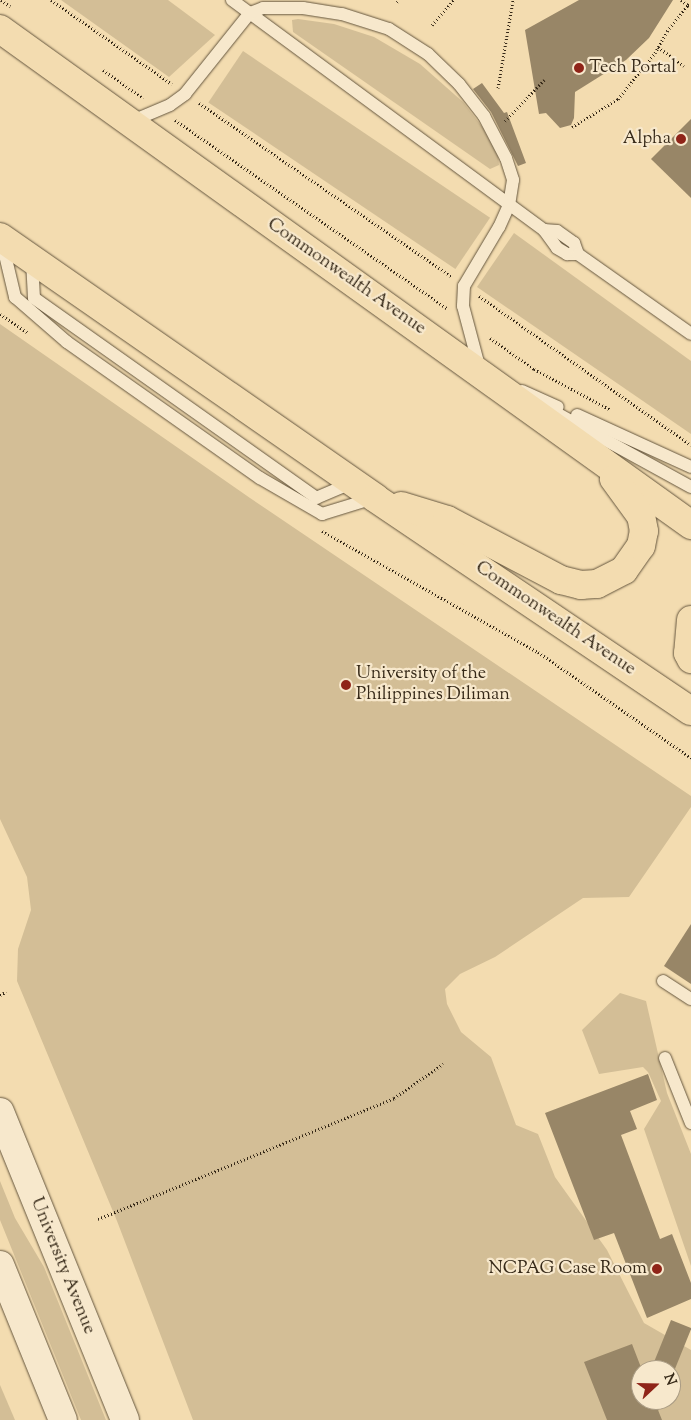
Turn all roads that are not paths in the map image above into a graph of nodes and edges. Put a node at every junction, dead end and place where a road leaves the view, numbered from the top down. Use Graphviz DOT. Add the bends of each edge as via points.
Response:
graph roads {
  1 [pos="232,0"];
  2 [pos="250,13"];
  3 [pos="9,20"];
  4 [pos="128,122"];
  5 [pos="509,205"];
  6 [pos="0,237"];
  7 [pos="691,334"];
  8 [pos="481,373"];
  9 [pos="591,450"];
  10 [pos="691,468"];
  11 [pos="691,487"];
  12 [pos="375,498"];
  13 [pos="691,525"];
  14 [pos="691,620"];
  15 [pos="691,659"];
  16 [pos="691,711"];
  17 [pos="663,981"];
  18 [pos="691,999"];
  19 [pos="665,1058"];
  20 [pos="0,1112"];
  21 [pos="691,1123"];
  22 [pos="0,1264"];
  23 [pos="63,1420"];
  24 [pos="125,1420"];
  1 -- 2 [label="lane"];
  2 -- 4 [label="lane" via="185,94"];
  2 -- 5 [label="lane"];
  2 -- 5 [label="lane" via="263,8 302,8 342,14 388,29 428,54 452,78 494,132 513,180"];
  3 -- 4 [label="main road, Commonwealth Avenue"];
  4 -- 8 [label="main road, Commonwealth Avenue"];
  5 -- 7 [label="lane" via="544,230 557,231 574,243 578,254"];
  5 -- 8 [label="lane" via="464,286 466,322"];
  6 -- 12 [label="main road, Commonwealth Avenue"];
  6 -- 12 [label="lane" via="15,297 67,342 252,472 322,514"];
  8 -- 9 [label="main road, Commonwealth Avenue"];
  8 -- 10 [label="lane"];
  8 -- 11 [label="lane"];
  9 -- 12 [label="main road" via="633,502 641,516 644,531 640,546 624,570 597,584 581,585 561,580 447,520"];
  9 -- 13 [label="main road, Commonwealth Avenue"];
  12 -- 16 [label="main road, Commonwealth Avenue"];
  14 -- 15 [label="main road" via="688,652"];
  17 -- 18 [label="lane"];
  19 -- 21 [label="lane"];
  20 -- 24 [label="street, University Avenue"];
  22 -- 23 [label="street"];
}
